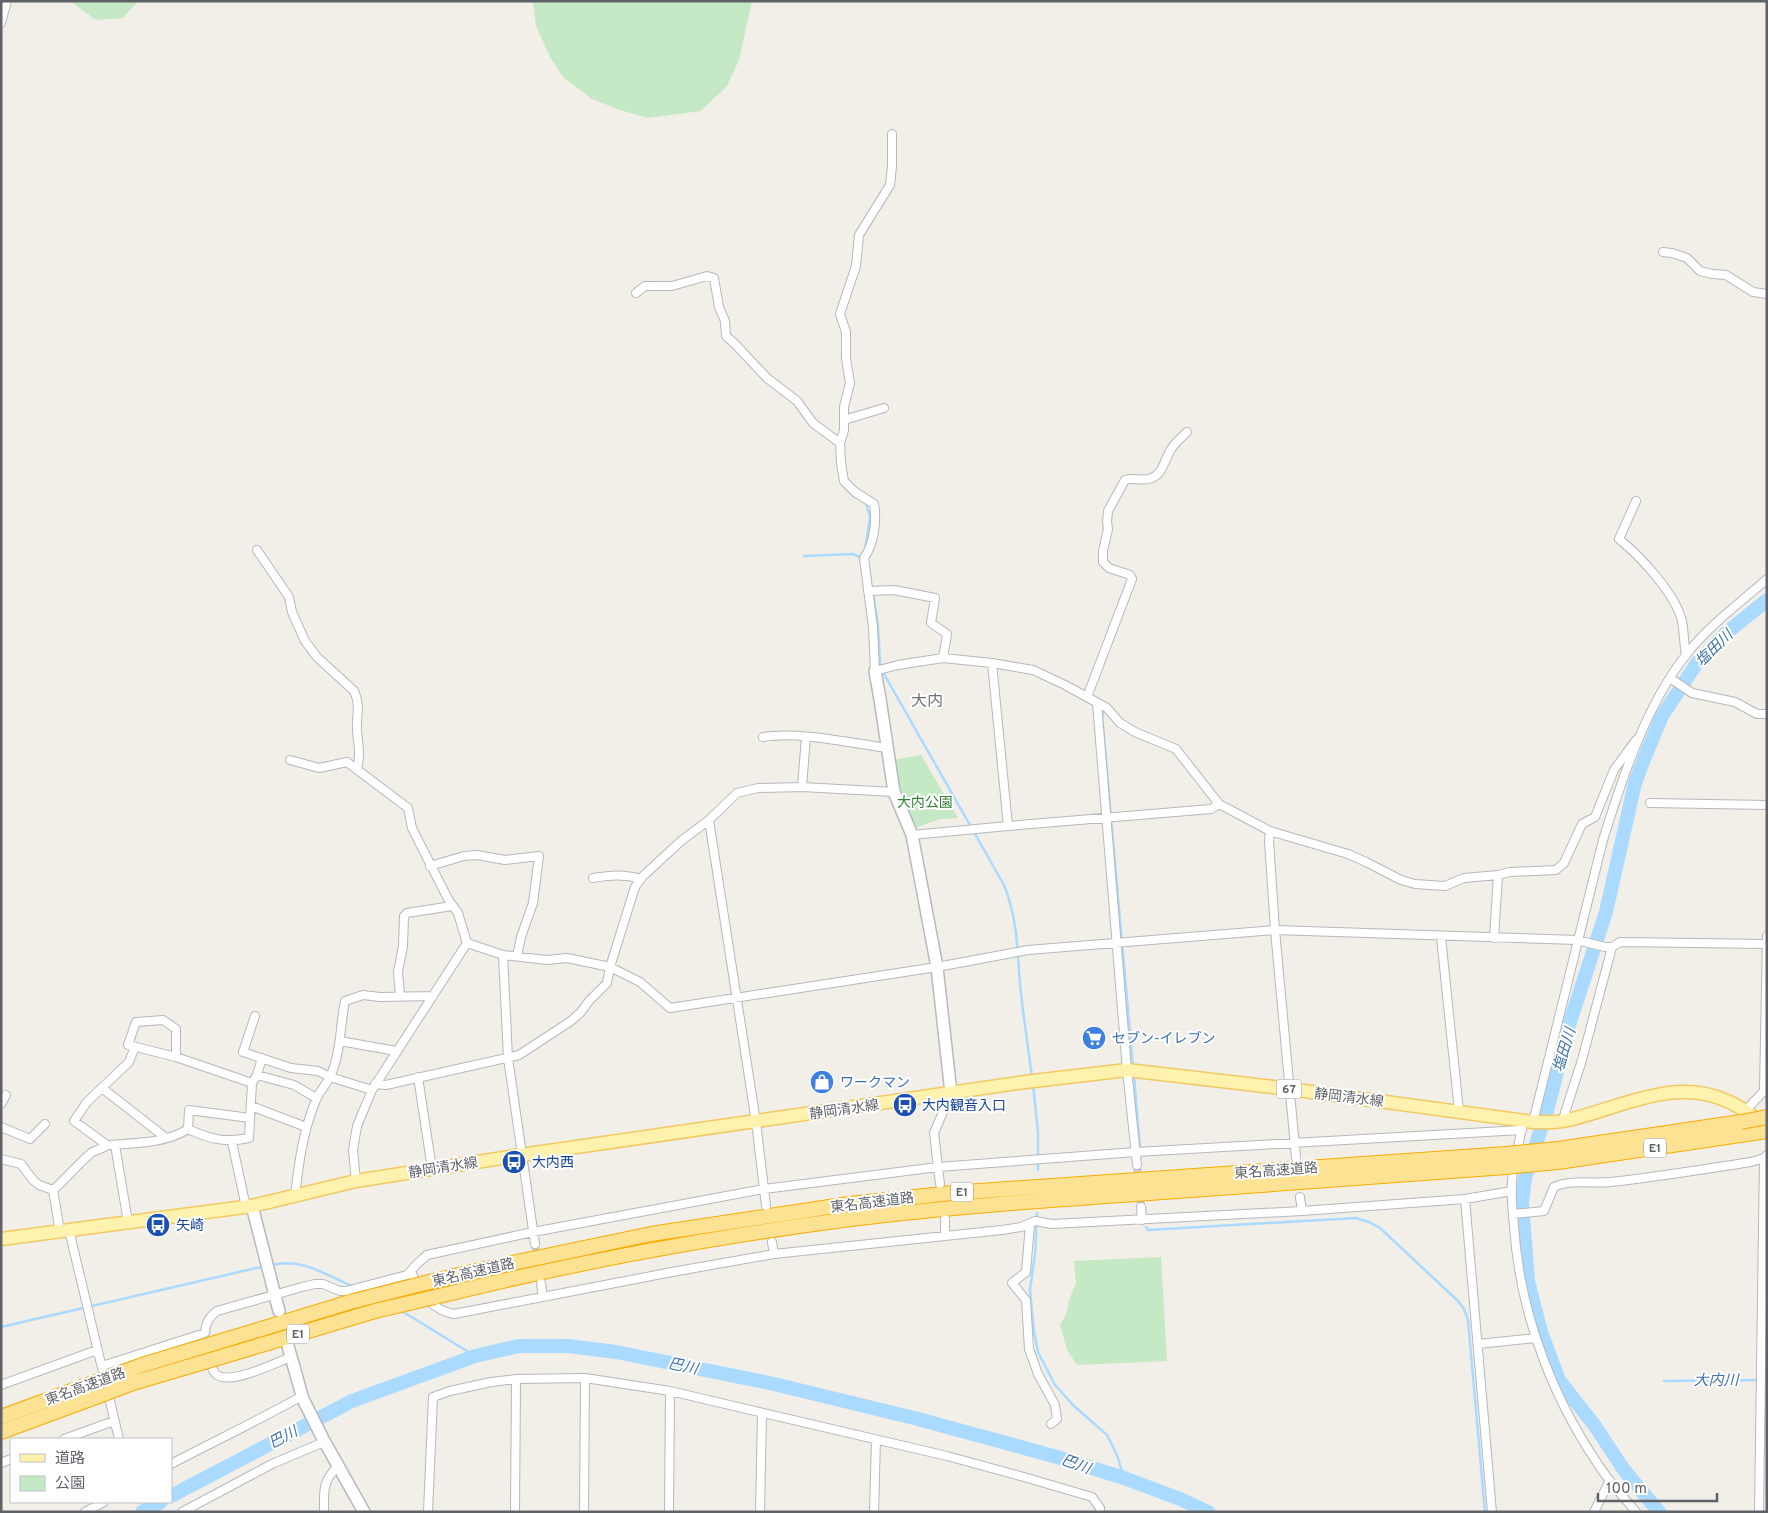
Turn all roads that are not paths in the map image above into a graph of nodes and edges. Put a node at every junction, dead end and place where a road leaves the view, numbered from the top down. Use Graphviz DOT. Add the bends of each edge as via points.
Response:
graph roads {
  1 [pos="7,1"];
  2 [pos="1,23"];
  3 [pos="892,134"];
  4 [pos="1663,252"];
  5 [pos="636,293"];
  6 [pos="1767,294"];
  7 [pos="884,408"];
  8 [pos="844,420"];
  9 [pos="1187,432"];
  10 [pos="840,443"];
  11 [pos="1636,501"];
  12 [pos="257,550"];
  13 [pos="1767,579"];
  14 [pos="868,591"];
  15 [pos="1686,655"];
  16 [pos="943,658"];
  17 [pos="992,663"];
  18 [pos="875,671"];
  19 [pos="1672,680"];
  20 [pos="1087,697"];
  21 [pos="1096,703"];
  22 [pos="1767,714"];
  23 [pos="1643,729"];
  24 [pos="763,737"];
  25 [pos="806,737"];
  26 [pos="887,748"];
  27 [pos="290,760"];
  28 [pos="358,769"];
  29 [pos="802,787"];
  30 [pos="894,792"];
  31 [pos="1219,804"];
  32 [pos="1650,804"];
  33 [pos="1767,805"];
  34 [pos="1106,818"];
  35 [pos="709,820"];
  36 [pos="1008,826"];
  37 [pos="1270,831"];
  38 [pos="912,835"];
  39 [pos="430,866"];
  40 [pos="1498,875"];
  41 [pos="593,878"];
  42 [pos="641,879"];
  43 [pos="452,906"];
  44 [pos="1275,930"];
  45 [pos="1767,936"];
  46 [pos="1441,937"];
  47 [pos="1494,938"];
  48 [pos="1578,940"];
  49 [pos="467,943"];
  50 [pos="1117,943"];
  51 [pos="1767,944"];
  52 [pos="1609,947"];
  53 [pos="504,955"];
  54 [pos="517,956"];
  55 [pos="610,967"];
  56 [pos="937,967"];
  57 [pos="400,996"];
  58 [pos="432,996"];
  59 [pos="736,998"];
  60 [pos="255,1016"];
  61 [pos="340,1041"];
  62 [pos="135,1047"];
  63 [pos="396,1051"];
  64 [pos="176,1057"];
  65 [pos="262,1058"];
  66 [pos="508,1058"];
  67 [pos="1127,1070"];
  68 [pos="257,1075"];
  69 [pos="330,1077"];
  70 [pos="418,1077"];
  71 [pos="252,1083"];
  72 [pos="374,1087"];
  73 [pos="102,1088"];
  74 [pos="1290,1089"];
  75 [pos="1765,1090"];
  76 [pos="951,1093"];
  77 [pos="6,1096"];
  78 [pos="316,1098"];
  79 [pos="1,1104"];
  80 [pos="251,1106"];
  81 [pos="1459,1111"];
  82 [pos="1743,1116"];
  83 [pos="1767,1117"];
  84 [pos="250,1118"];
  85 [pos="756,1122"];
  86 [pos="1562,1122"];
  87 [pos="44,1124"];
  88 [pos="1525,1124"];
  89 [pos="1,1127"];
  90 [pos="306,1127"];
  91 [pos="1767,1127"];
  92 [pos="188,1129"];
  93 [pos="1767,1131"];
  94 [pos="166,1138"];
  95 [pos="232,1142"];
  96 [pos="1294,1143"];
  97 [pos="111,1145"];
  98 [pos="1136,1152"];
  99 [pos="521,1155"];
  100 [pos="1558,1156"];
  101 [pos="1765,1156"];
  102 [pos="1296,1158"];
  103 [pos="1,1159"];
  104 [pos="1506,1160"];
  105 [pos="1137,1166"];
  106 [pos="938,1167"];
  107 [pos="432,1169"];
  108 [pos="356,1181"];
  109 [pos="940,1184"];
  110 [pos="764,1189"];
  111 [pos="53,1190"];
  112 [pos="1512,1191"];
  113 [pos="295,1194"];
  114 [pos="1300,1197"];
  115 [pos="1465,1199"];
  116 [pos="249,1206"];
  117 [pos="766,1206"];
  118 [pos="1141,1207"];
  119 [pos="1302,1211"];
  120 [pos="1513,1214"];
  121 [pos="945,1219"];
  122 [pos="1142,1220"];
  123 [pos="128,1222"];
  124 [pos="1033,1223"];
  125 [pos="64,1230"];
  126 [pos="533,1232"];
  127 [pos="946,1236"];
  128 [pos="1,1239"];
  129 [pos="772,1242"];
  130 [pos="535,1244"];
  131 [pos="774,1254"];
  132 [pos="412,1271"];
  133 [pos="541,1283"];
  134 [pos="274,1295"];
  135 [pos="348,1296"];
  136 [pos="543,1297"];
  137 [pos="279,1311"];
  138 [pos="205,1333"];
  139 [pos="1536,1338"];
  140 [pos="1478,1344"];
  141 [pos="97,1350"];
  142 [pos="289,1351"];
  143 [pos="102,1366"];
  144 [pos="585,1378"];
  145 [pos="516,1379"];
  146 [pos="1,1385"];
  147 [pos="95,1390"];
  148 [pos="670,1391"];
  149 [pos="302,1397"];
  150 [pos="762,1413"];
  151 [pos="1,1417"];
  152 [pos="114,1421"];
  153 [pos="1051,1424"];
  154 [pos="1,1432"];
  155 [pos="67,1438"];
  156 [pos="119,1438"];
  157 [pos="324,1440"];
  158 [pos="876,1440"];
  159 [pos="172,1463"];
  160 [pos="338,1466"];
  161 [pos="1610,1480"];
  162 [pos="102,1503"];
  163 [pos="85,1512"];
  164 [pos="182,1512"];
  165 [pos="324,1512"];
  166 [pos="364,1512"];
  167 [pos="428,1512"];
  168 [pos="515,1512"];
  169 [pos="584,1512"];
  170 [pos="668,1512"];
  171 [pos="760,1512"];
  172 [pos="874,1512"];
  173 [pos="1100,1512"];
  174 [pos="1492,1512"];
  175 [pos="1594,1512"];
  176 [pos="1636,1512"];
  177 [pos="1759,1512"];
  1 -- 2 [label="street"];
  3 -- 8 [label="street" via="890,184 859,235 856,266 840,314 846,332 850,382"];
  4 -- 6 [label="street" via="1687,258 1700,271 1726,275 1753,292"];
  5 -- 10 [label="street" via="645,286 672,286 707,276 714,278 726,336 767,378 797,401 812,423"];
  7 -- 8 [label="street"];
  8 -- 10 [label="street"];
  9 -- 20 [label="street" via="1169,452 1156,476 1124,480 1108,511 1102,562 1132,579"];
  10 -- 14 [label="street" via="844,481 874,504 876,512 869,552 864,558"];
  11 -- 15 [label="street" via="1619,539 1653,573 1675,602 1682,621"];
  12 -- 28 [label="street" via="289,597 305,641 357,697"];
  13 -- 15 [label="street" via="1702,636"];
  14 -- 16 [label="street" via="894,590 935,598 931,623 947,634"];
  14 -- 18 [label="street" via="874,627"];
  15 -- 19 [label="street"];
  16 -- 17 [label="street"];
  16 -- 18 [label="street"];
  17 -- 20 [label="street" via="1033,670"];
  17 -- 36 [label="street"];
  18 -- 26 [label="street"];
  19 -- 22 [label="street" via="1692,693 1735,702 1756,714"];
  19 -- 23 [label="street"];
  20 -- 21 [label="street"];
  21 -- 31 [label="street" via="1107,708 1135,732 1176,749"];
  21 -- 34 [label="street"];
  23 -- 40 [label="street" via="1614,770 1595,817 1582,824 1564,863 1556,870"];
  23 -- 48 [label="street" via="1617,796"];
  24 -- 25 [label="street"];
  25 -- 26 [label="street"];
  25 -- 29 [label="street"];
  26 -- 30 [label="street"];
  27 -- 28 [label="street" via="319,768 347,762"];
  28 -- 39 [label="street" via="408,808 412,828"];
  29 -- 30 [label="street"];
  29 -- 35 [label="street" via="758,788 738,793"];
  30 -- 38 [label="street"];
  31 -- 34 [label="street" via="1211,810"];
  31 -- 37 [label="street"];
  32 -- 33 [label="street"];
  34 -- 36 [label="street"];
  34 -- 50 [label="street"];
  35 -- 42 [label="street"];
  35 -- 59 [label="street"];
  36 -- 38 [label="street"];
  37 -- 40 [label="street" via="1348,854 1415,884 1445,886 1464,878"];
  37 -- 44 [label="street"];
  38 -- 56 [label="street"];
  39 -- 43 [label="street"];
  39 -- 54 [label="street" via="464,856 505,860 539,856 533,903"];
  40 -- 47 [label="street"];
  41 -- 42 [label="street" via="613,874"];
  42 -- 55 [label="street" via="631,896"];
  43 -- 49 [label="street" via="458,913"];
  43 -- 57 [label="street" via="404,916 398,972"];
  44 -- 46 [label="street"];
  44 -- 50 [label="street"];
  44 -- 74 [label="street"];
  45 -- 51 [label="street"];
  46 -- 47 [label="street"];
  46 -- 81 [label="street"];
  47 -- 48 [label="street"];
  48 -- 52 [label="street"];
  48 -- 88 [label="street" via="1546,1075"];
  49 -- 53 [label="street"];
  49 -- 58 [label="street"];
  50 -- 56 [label="street" via="1010,952"];
  50 -- 67 [label="street"];
  51 -- 52 [label="street" via="1620,942"];
  51 -- 75 [label="street"];
  52 -- 86 [label="street" via="1582,1060"];
  53 -- 54 [label="street"];
  53 -- 66 [label="street"];
  54 -- 55 [label="street" via="547,960 567,958"];
  55 -- 59 [label="street" via="640,982 670,1008"];
  55 -- 66 [label="street" via="607,983 571,1021 519,1055"];
  56 -- 59 [label="street"];
  56 -- 76 [label="street"];
  57 -- 58 [label="street"];
  57 -- 61 [label="street" via="363,995 345,1001"];
  58 -- 63 [label="street"];
  59 -- 85 [label="street"];
  60 -- 65 [label="street" via="243,1052"];
  61 -- 63 [label="street"];
  61 -- 69 [label="street"];
  62 -- 64 [label="street"];
  62 -- 64 [label="street" via="128,1045 136,1022 163,1020 176,1029"];
  62 -- 73 [label="street" via="129,1062"];
  63 -- 72 [label="street"];
  64 -- 71 [label="street"];
  65 -- 68 [label="street"];
  65 -- 69 [label="street" via="291,1068 318,1071"];
  66 -- 70 [label="street"];
  66 -- 99 [label="street"];
  67 -- 74 [label="main road, 静岡清水線 / 67"];
  67 -- 76 [label="main road, 静岡清水線 / 67"];
  67 -- 98 [label="street"];
  68 -- 71 [label="street"];
  68 -- 78 [label="street" via="294,1084"];
  69 -- 72 [label="street"];
  69 -- 78 [label="street"];
  70 -- 72 [label="street"];
  70 -- 107 [label="street"];
  71 -- 80 [label="street"];
  72 -- 108 [label="street" via="357,1126 354,1150"];
  73 -- 94 [label="street"];
  73 -- 97 [label="street" via="74,1121"];
  74 -- 81 [label="main road, 静岡清水線 / 67"];
  74 -- 96 [label="street"];
  75 -- 82 [label="street"];
  76 -- 85 [label="main road, 静岡清水線 / 67"];
  76 -- 106 [label="street" via="934,1133"];
  77 -- 79 [label="street"];
  78 -- 90 [label="street"];
  80 -- 84 [label="street"];
  80 -- 90 [label="street"];
  81 -- 88 [label="main road, 静岡清水線 / 67"];
  82 -- 83 [label="highway, 東名高速道路 / E1, bridge"];
  82 -- 86 [label="main road, 静岡清水線 / 67" via="1727,1100 1683,1092 1658,1094"];
  82 -- 91 [label="main road, 静岡清水線 / 67"];
  82 -- 100 [label="highway, 東名高速道路 / E1"];
  84 -- 92 [label="street" via="190,1110"];
  84 -- 95 [label="street" via="249,1138"];
  85 -- 99 [label="main road, 静岡清水線 / 67"];
  85 -- 110 [label="street"];
  86 -- 88 [label="main road, 静岡清水線 / 67"];
  87 -- 89 [label="street" via="30,1139"];
  88 -- 96 [label="street"];
  88 -- 112 [label="street" via="1513,1171"];
  90 -- 113 [label="street"];
  92 -- 94 [label="street"];
  92 -- 95 [label="street" via="208,1138"];
  93 -- 100 [label="highway, 東名高速道路 / E1"];
  94 -- 97 [label="street"];
  95 -- 116 [label="street"];
  96 -- 98 [label="street"];
  96 -- 102 [label="street"];
  97 -- 111 [label="street" via="91,1152"];
  97 -- 123 [label="street"];
  98 -- 105 [label="street"];
  98 -- 106 [label="street"];
  99 -- 107 [label="main road, 静岡清水線 / 67"];
  99 -- 126 [label="street"];
  100 -- 104 [label="highway, 東名高速道路 / E1, bridge"];
  101 -- 120 [label="street" via="1671,1175 1561,1183 1554,1187 1544,1211"];
  101 -- 177 [label="street"];
  103 -- 111 [label="street" via="21,1164 39,1185"];
  104 -- 135 [label="highway, 東名高速道路 / E1, bridge" via="952,1193 849,1204 650,1234 425,1283"];
  104 -- 147 [label="highway, 東名高速道路 / E1, bridge" via="851,1219 732,1236 574,1265 375,1311 134,1383"];
  106 -- 109 [label="street"];
  106 -- 110 [label="street"];
  107 -- 108 [label="main road, 静岡清水線 / 67"];
  108 -- 113 [label="main road, 静岡清水線 / 67"];
  110 -- 117 [label="street"];
  110 -- 126 [label="street"];
  111 -- 125 [label="street"];
  112 -- 115 [label="street"];
  112 -- 120 [label="street"];
  113 -- 116 [label="main road, 静岡清水線 / 67"];
  114 -- 119 [label="street"];
  115 -- 119 [label="street"];
  115 -- 140 [label="street"];
  116 -- 123 [label="main road, 静岡清水線 / 67"];
  116 -- 134 [label="street"];
  118 -- 122 [label="street"];
  119 -- 122 [label="street"];
  120 -- 139 [label="street" via="1515,1252"];
  121 -- 127 [label="street"];
  122 -- 124 [label="street"];
  123 -- 125 [label="main road, 静岡清水線 / 67"];
  124 -- 127 [label="street"];
  124 -- 153 [label="street" via="1026,1272 1012,1283 1026,1300 1029,1349 1055,1405 1057,1419"];
  125 -- 128 [label="main road, 静岡清水線 / 67"];
  125 -- 141 [label="street"];
  126 -- 130 [label="street"];
  126 -- 132 [label="street" via="427,1255"];
  127 -- 131 [label="street"];
  129 -- 131 [label="street"];
  131 -- 136 [label="street"];
  132 -- 135 [label="street"];
  132 -- 136 [label="street" via="430,1304 445,1313"];
  133 -- 136 [label="street"];
  134 -- 135 [label="street" via="323,1284"];
  134 -- 137 [label="street"];
  134 -- 138 [label="street" via="218,1311 210,1316"];
  135 -- 147 [label="highway, 東名高速道路 / E1, bridge" via="142,1365"];
  138 -- 142 [label="street" via="212,1368 216,1375 226,1379 236,1378"];
  138 -- 143 [label="street"];
  139 -- 140 [label="street"];
  139 -- 161 [label="street" via="1561,1400"];
  140 -- 174 [label="street"];
  141 -- 143 [label="street"];
  141 -- 146 [label="street"];
  142 -- 149 [label="street"];
  143 -- 152 [label="street"];
  144 -- 145 [label="street"];
  144 -- 148 [label="street"];
  144 -- 169 [label="street"];
  145 -- 167 [label="street" via="432,1397"];
  145 -- 168 [label="street"];
  147 -- 151 [label="highway, 東名高速道路 / E1"];
  147 -- 154 [label="highway, 東名高速道路 / E1"];
  148 -- 150 [label="street"];
  148 -- 170 [label="street"];
  149 -- 157 [label="street"];
  149 -- 159 [label="street"];
  150 -- 158 [label="street"];
  150 -- 171 [label="street"];
  152 -- 155 [label="street"];
  152 -- 156 [label="street"];
  157 -- 160 [label="street"];
  157 -- 164 [label="street"];
  158 -- 172 [label="street"];
  158 -- 173 [label="street" via="966,1461 1092,1497"];
  160 -- 165 [label="street" via="328,1475 324,1485"];
  160 -- 166 [label="street"];
  161 -- 175 [label="street"];
  161 -- 176 [label="street"];
  162 -- 163 [label="street"];
}
